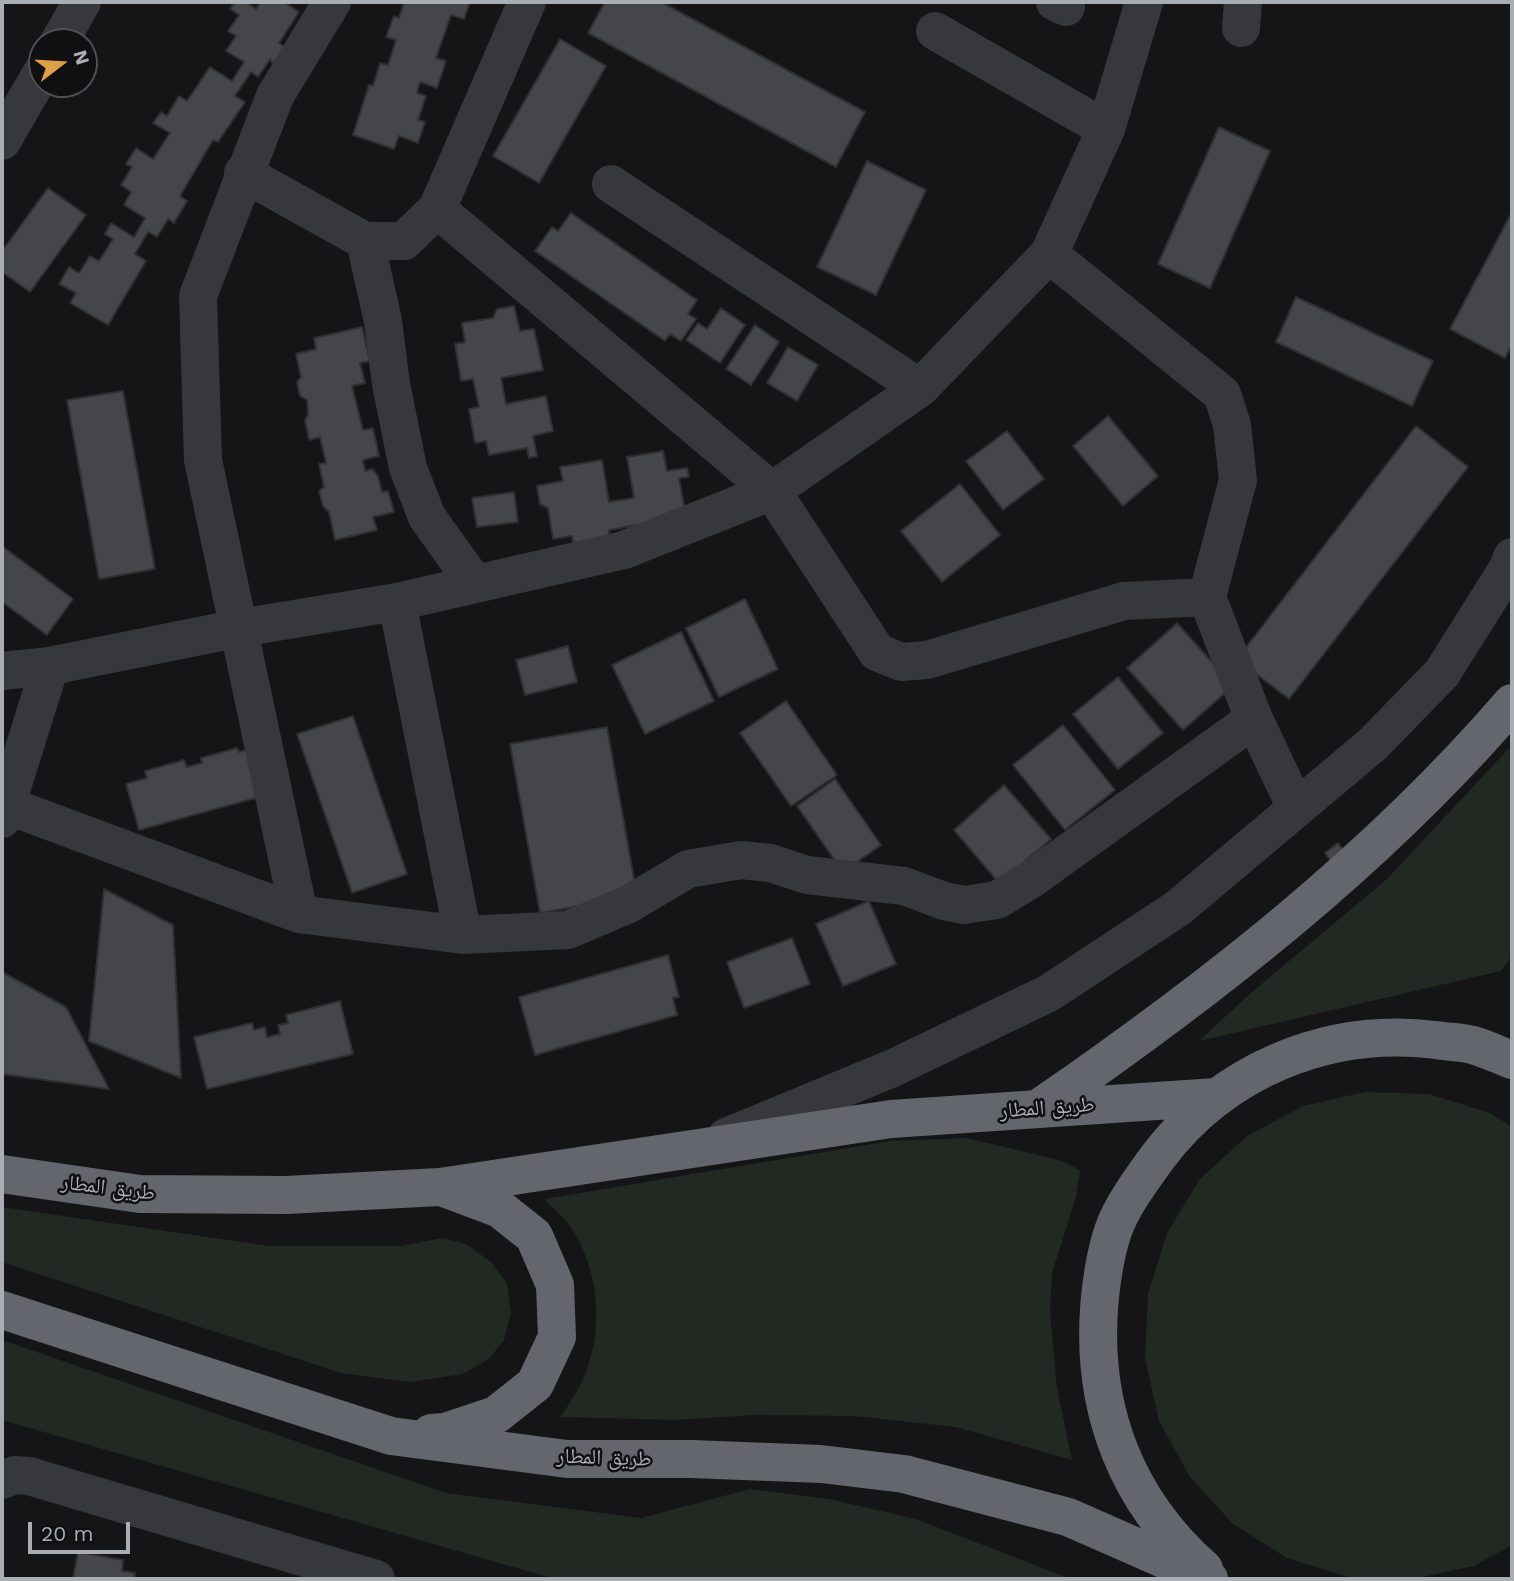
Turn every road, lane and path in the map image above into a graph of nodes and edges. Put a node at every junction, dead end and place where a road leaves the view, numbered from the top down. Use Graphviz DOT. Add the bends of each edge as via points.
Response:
graph roads {
  1 [pos="82,2"];
  2 [pos="332,2"];
  3 [pos="527,2"];
  4 [pos="1143,2"];
  5 [pos="67,28"];
  6 [pos="935,31"];
  7 [pos="28,96"];
  8 [pos="1106,129"];
  9 [pos="2,141"];
  10 [pos="243,173"];
  11 [pos="611,184"];
  12 [pos="437,209"];
  13 [pos="365,241"];
  14 [pos="1049,254"];
  15 [pos="920,388"];
  16 [pos="772,491"];
  17 [pos="1512,557"];
  18 [pos="475,584"];
  19 [pos="1207,597"];
  20 [pos="397,602"];
  21 [pos="240,628"];
  22 [pos="50,666"];
  23 [pos="2,671"];
  24 [pos="1512,703"];
  25 [pos="1254,719"];
  26 [pos="1296,808"];
  27 [pos="4,812"];
  28 [pos="299,914"];
  29 [pos="463,935"];
  30 [pos="1512,1060"];
  31 [pos="1216,1097"];
  32 [pos="1038,1109"];
  33 [pos="698,1149"];
  34 [pos="2,1174"];
  35 [pos="440,1187"];
  36 [pos="2,1310"];
  37 [pos="391,1436"];
  38 [pos="2,1480"];
  39 [pos="376,1579"];
  40 [pos="1209,1579"];
  41 [pos="1217,1579"];
  1 -- 5 [label="street"];
  2 -- 10 [label="street" via="275,96"];
  3 -- 12 [label="street"];
  4 -- 8 [label="street"];
  6 -- 8 [label="street"];
  7 -- 9 [label="street"];
  8 -- 14 [label="street"];
  10 -- 13 [label="street"];
  10 -- 21 [label="street" via="198,296 203,460"];
  11 -- 15 [label="street"];
  12 -- 13 [label="street" via="404,241"];
  12 -- 16 [label="street"];
  13 -- 18 [label="street" via="408,468 427,517"];
  14 -- 15 [label="street"];
  14 -- 19 [label="street" via="1222,394 1233,425 1237,480"];
  15 -- 16 [label="street"];
  16 -- 18 [label="street" via="624,550"];
  16 -- 19 [label="street" via="877,652 901,662 955,653 1124,601"];
  17 -- 26 [label="street" via="1442,673 1373,744"];
  18 -- 20 [label="street"];
  19 -- 25 [label="street"];
  20 -- 21 [label="street"];
  20 -- 29 [label="street"];
  21 -- 22 [label="street"];
  21 -- 28 [label="street"];
  22 -- 23 [label="street"];
  22 -- 27 [label="street"];
  24 -- 32 [label="highway" via="1437,783 1315,897 1182,1006"];
  25 -- 26 [label="street"];
  25 -- 29 [label="street" via="997,900 964,905 904,886 807,875 770,863 741,860 688,869 629,904 568,930"];
  26 -- 33 [label="street" via="1178,908 1049,993 893,1068"];
  27 -- 28 [label="street"];
  28 -- 29 [label="street"];
  30 -- 31 [label="highway" via="1471,1045 1405,1036 1338,1042 1274,1063"];
  31 -- 32 [label="highway, طريق المطار"];
  31 -- 41 [label="highway" via="1175,1135 1140,1180 1113,1229 1101,1286 1097,1343 1103,1400 1119,1455 1146,1505 1182,1549"];
  32 -- 33 [label="highway, طريق المطار" via="891,1119"];
  33 -- 35 [label="highway, طريق المطار"];
  34 -- 35 [label="highway, طريق المطار" via="140,1194 286,1195"];
  35 -- 37 [label="highway" via="500,1209 534,1236 555,1286 557,1337 535,1384 496,1415 445,1432"];
  36 -- 37 [label="highway, طريق المطار"];
  37 -- 40 [label="highway, طريق المطار" via="566,1459 821,1464 904,1474 1068,1517"];
  38 -- 39 [label="street" via="29,1476"];
}
